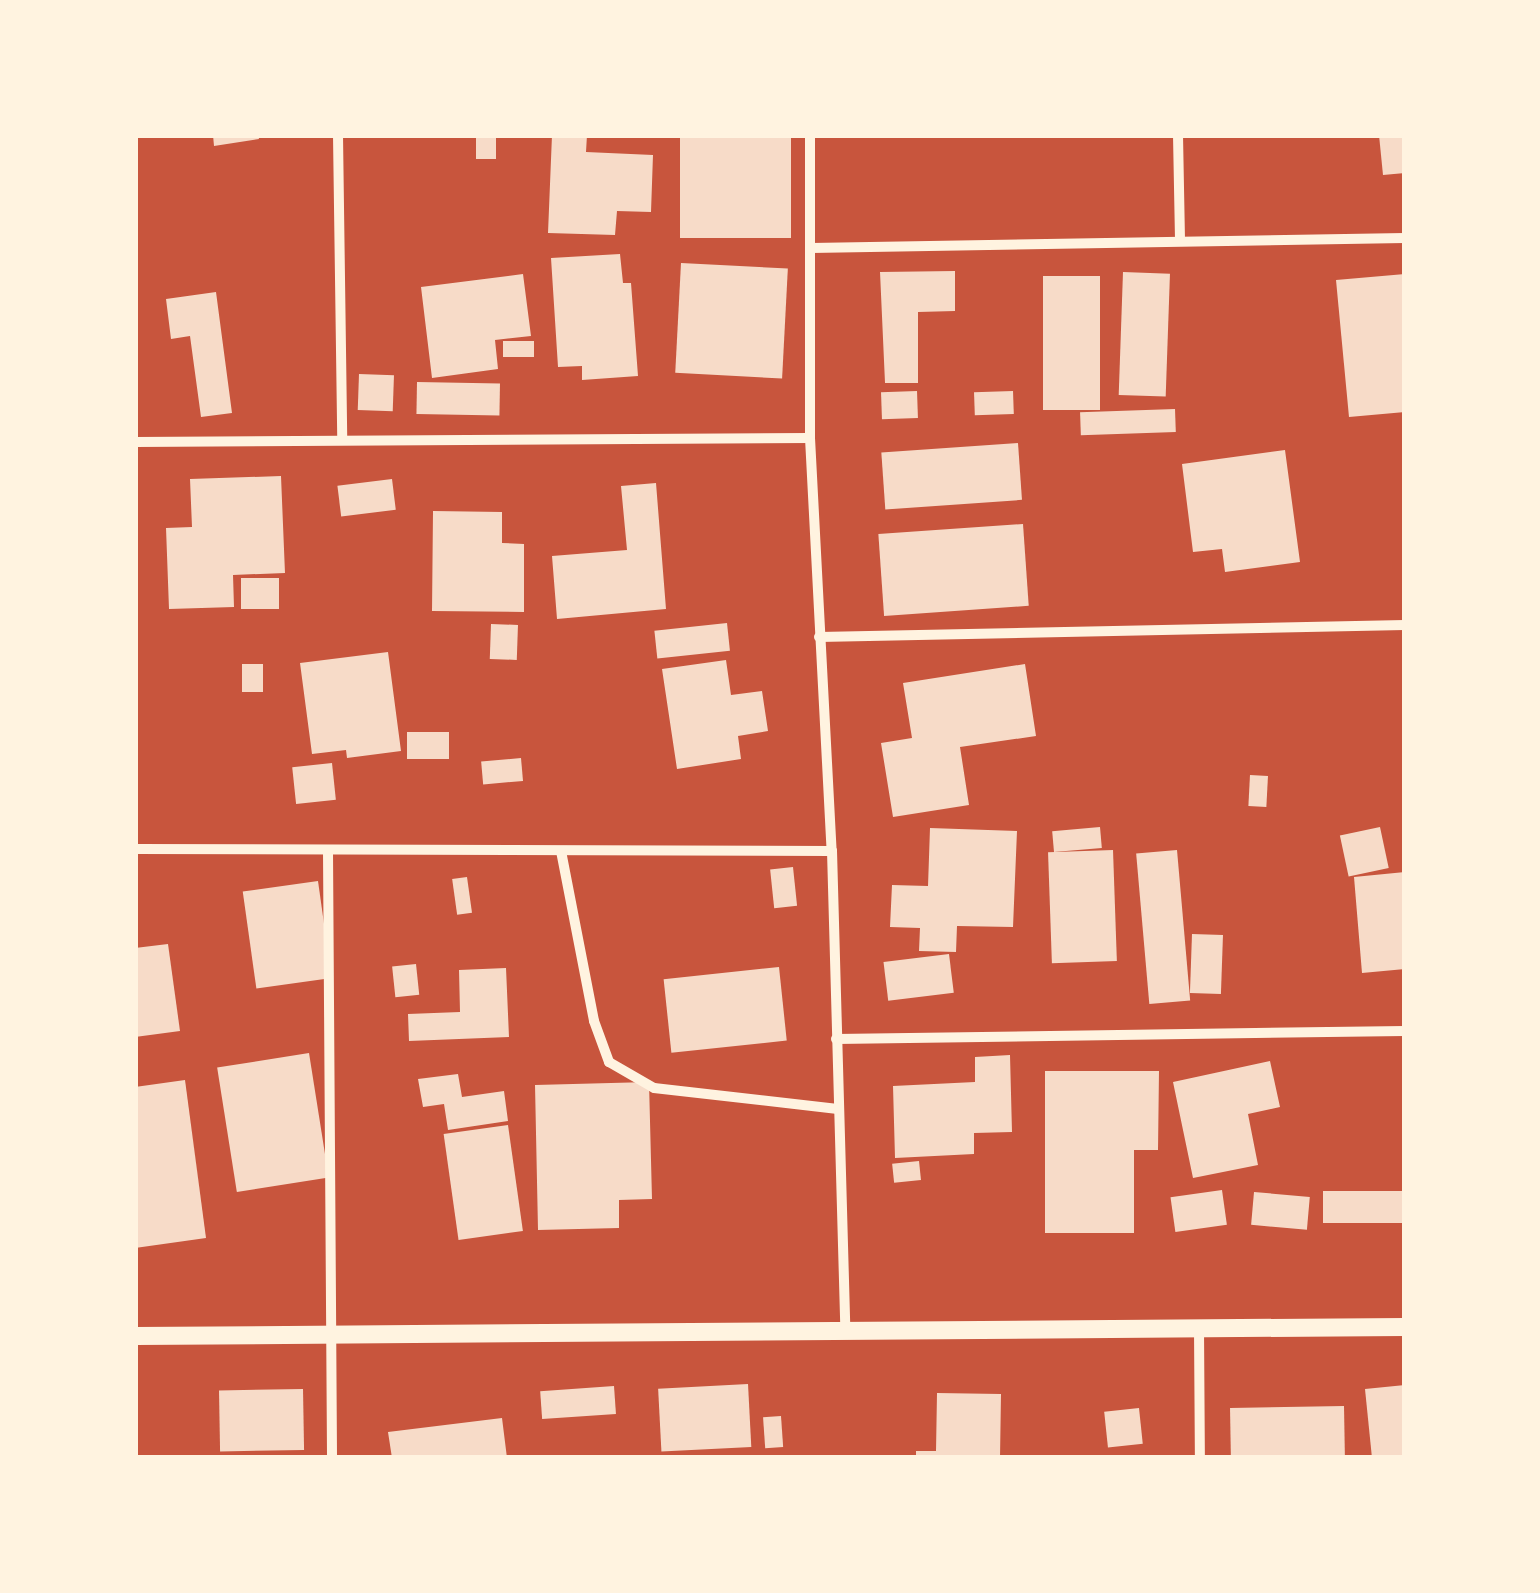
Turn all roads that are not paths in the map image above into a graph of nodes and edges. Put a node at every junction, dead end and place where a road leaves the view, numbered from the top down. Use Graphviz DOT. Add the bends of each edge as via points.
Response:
graph roads {
  1 [pos="338,135"];
  2 [pos="810,135"];
  3 [pos="1178,135"];
  4 [pos="1405,238"];
  5 [pos="1180,239"];
  6 [pos="811,248"];
  7 [pos="810,438"];
  8 [pos="342,439"];
  9 [pos="135,442"];
  10 [pos="1405,624"];
  11 [pos="819,637"];
  12 [pos="135,850"];
  13 [pos="561,850"];
  14 [pos="328,851"];
  15 [pos="832,851"];
  16 [pos="1405,1031"];
  17 [pos="836,1039"];
  18 [pos="838,1109"];
  19 [pos="1405,1327"];
  20 [pos="1198,1329"];
  21 [pos="845,1330"];
  22 [pos="135,1336"];
  23 [pos="333,1337"];
  24 [pos="332,1458"];
  25 [pos="1200,1458"];
  1 -- 8 [label="street"];
  2 -- 6 [label="street"];
  3 -- 5 [label="street"];
  4 -- 5 [label="street"];
  5 -- 6 [label="street"];
  6 -- 7 [label="street"];
  7 -- 8 [label="street"];
  7 -- 11 [label="street"];
  8 -- 9 [label="street"];
  10 -- 11 [label="street"];
  11 -- 15 [label="street"];
  12 -- 14 [label="street"];
  13 -- 14 [label="street"];
  13 -- 15 [label="street"];
  13 -- 18 [label="street" via="594,1021 609,1062 654,1088"];
  14 -- 23 [label="street"];
  15 -- 17 [label="street"];
  16 -- 17 [label="street"];
  17 -- 18 [label="street"];
  18 -- 21 [label="street"];
  19 -- 20 [label="street"];
  20 -- 21 [label="street"];
  20 -- 25 [label="street"];
  21 -- 23 [label="street"];
  22 -- 23 [label="street"];
  23 -- 24 [label="street"];
}
